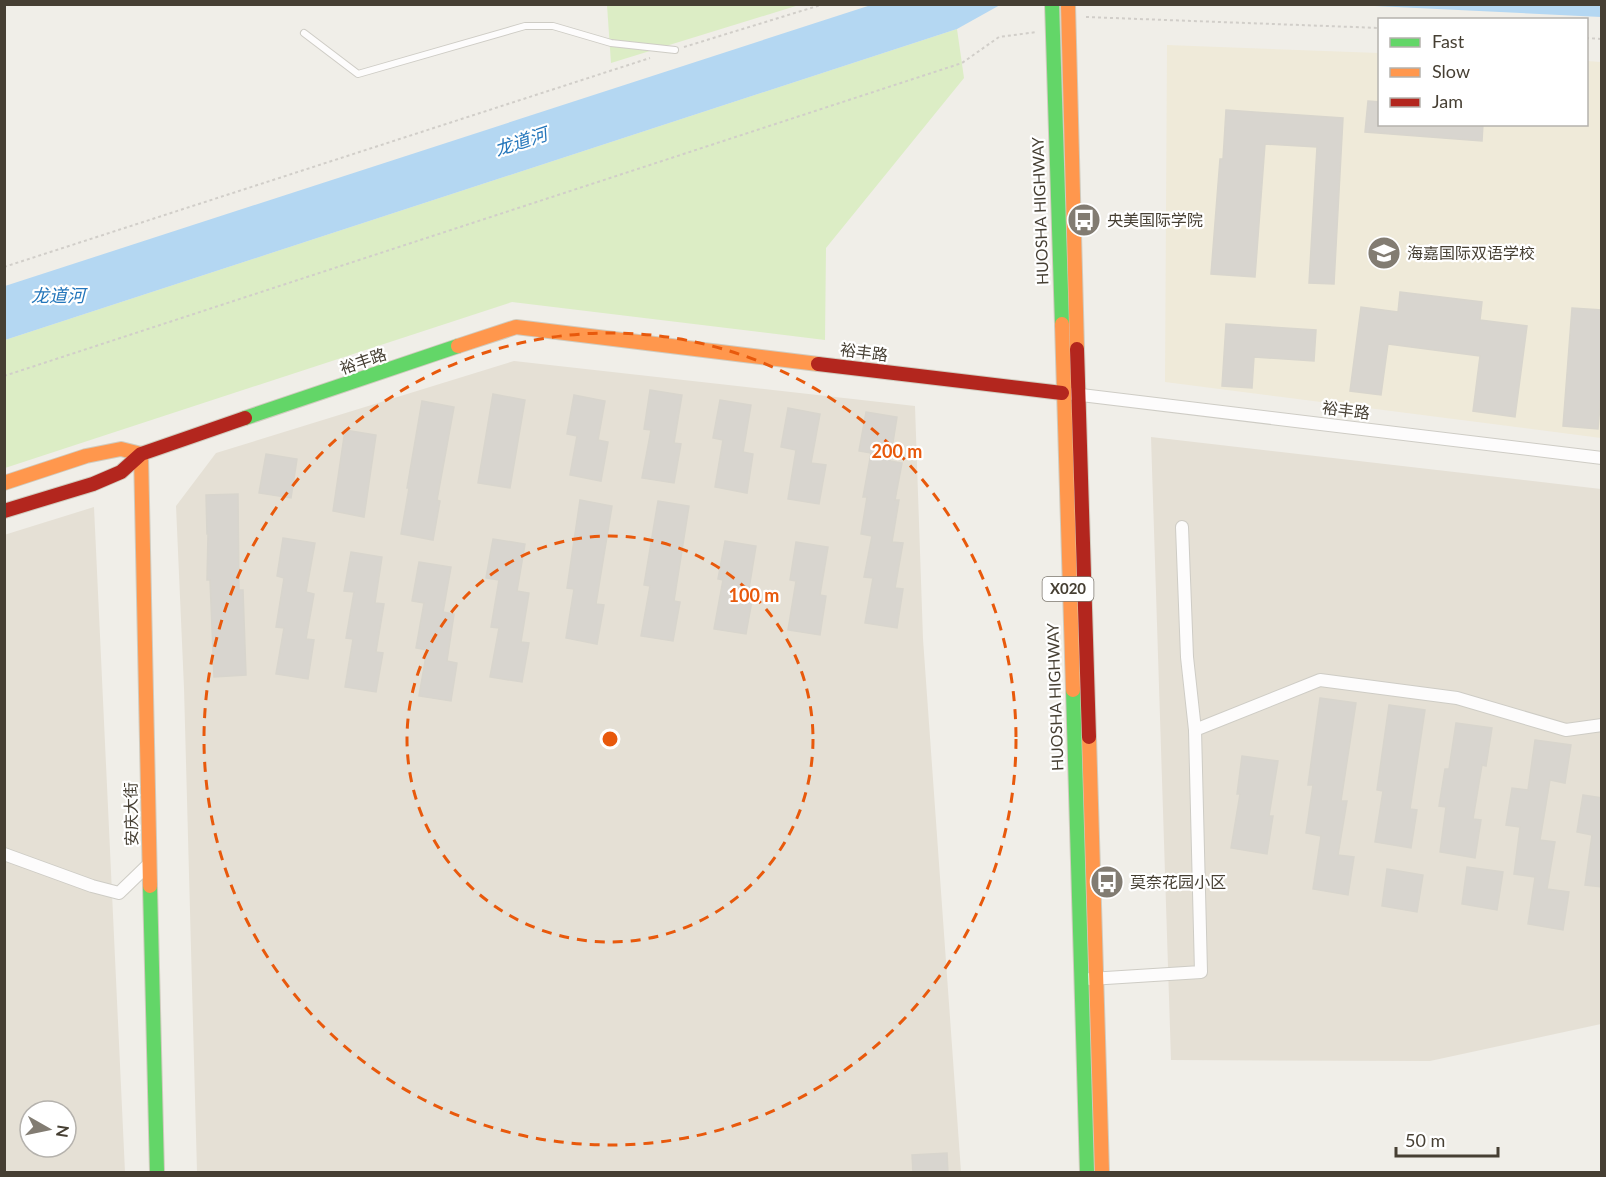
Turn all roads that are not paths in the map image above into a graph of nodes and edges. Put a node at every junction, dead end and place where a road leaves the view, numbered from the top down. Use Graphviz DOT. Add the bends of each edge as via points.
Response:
graph roads {
  1 [pos="1052,4"];
  2 [pos="1069,10"];
  3 [pos="303,33"];
  4 [pos="675,50"];
  5 [pos="1062,393"];
  6 [pos="1078,394"];
  7 [pos="141,454"];
  8 [pos="1602,458"];
  9 [pos="4,483"];
  10 [pos="4,511"];
  11 [pos="1182,528"];
  12 [pos="1602,725"];
  13 [pos="1195,730"];
  14 [pos="4,854"];
  15 [pos="148,864"];
  16 [pos="1097,978"];
  17 [pos="1080,981"];
  18 [pos="157,1173"];
  19 [pos="1086,1173"];
  20 [pos="1102,1173"];
  1 -- 5 [label="main road, HUOSHA HIGHWAY / X020"];
  2 -- 6 [label="main road, HUOSHA HIGHWAY / X020"];
  3 -- 4 [label="lane" via="358,74 525,26 553,26 611,43"];
  5 -- 6 [label="street, 裕丰路"];
  5 -- 7 [label="main road, 裕丰路" via="516,327"];
  5 -- 17 [label="main road, HUOSHA HIGHWAY / X020"];
  6 -- 8 [label="street, 裕丰路"];
  6 -- 16 [label="main road, HUOSHA HIGHWAY / X020"];
  7 -- 9 [label="main road, 裕丰路" via="121,449 86,456"];
  7 -- 10 [label="main road, 裕丰路" via="122,472"];
  7 -- 15 [label="main road, 安庆大街"];
  11 -- 13 [label="street" via="1187,657"];
  12 -- 13 [label="street" via="1566,730 1457,698 1320,680"];
  13 -- 16 [label="street" via="1201,972"];
  14 -- 15 [label="street" via="119,893"];
  15 -- 18 [label="main road, 安庆大街"];
  16 -- 17 [label="street"];
  16 -- 20 [label="main road, HUOSHA HIGHWAY / X020"];
  17 -- 19 [label="main road, HUOSHA HIGHWAY / X020"];
}
